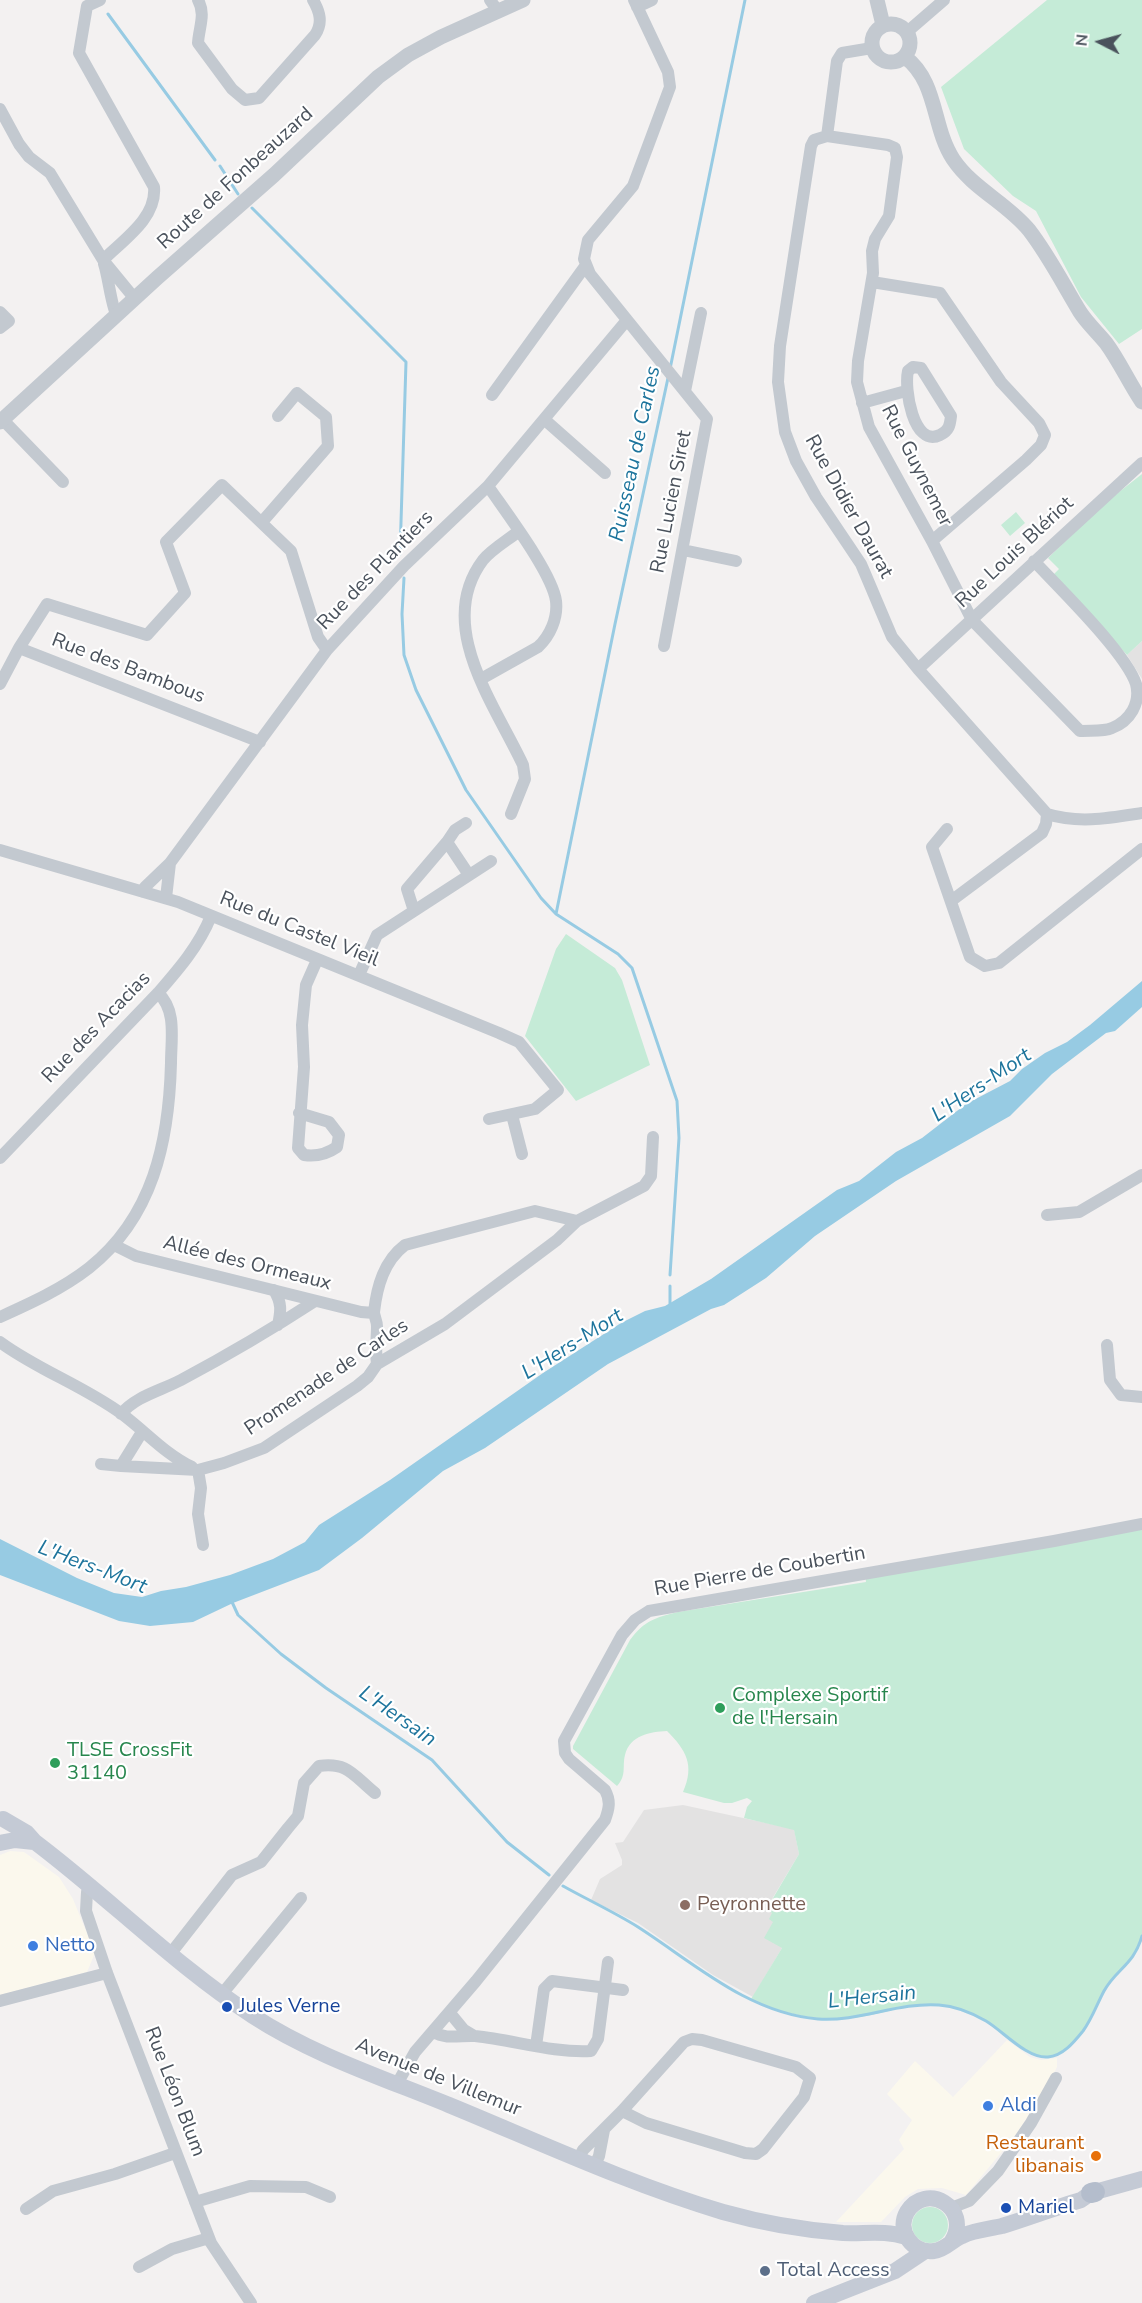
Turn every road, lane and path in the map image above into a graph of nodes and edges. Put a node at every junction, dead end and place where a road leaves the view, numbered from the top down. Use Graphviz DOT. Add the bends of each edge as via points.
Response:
graph roads {
  1 [pos="100,0"];
  2 [pos="198,0"];
  3 [pos="313,0"];
  4 [pos="523,0"];
  5 [pos="652,0"];
  6 [pos="877,0"];
  7 [pos="944,0"];
  8 [pos="84,3"];
  9 [pos="635,4"];
  10 [pos="494,6"];
  11 [pos="883,25"];
  12 [pos="907,32"];
  13 [pos="872,48"];
  14 [pos="905,57"];
  15 [pos="0,109"];
  16 [pos="827,136"];
  17 [pos="103,260"];
  18 [pos="586,265"];
  19 [pos="872,282"];
  20 [pos="135,298"];
  21 [pos="0,312"];
  22 [pos="701,313"];
  23 [pos="117,316"];
  24 [pos="627,320"];
  25 [pos="0,328"];
  26 [pos="685,391"];
  27 [pos="906,391"];
  28 [pos="492,395"];
  29 [pos="1142,402"];
  30 [pos="862,403"];
  31 [pos="278,417"];
  32 [pos="545,420"];
  33 [pos="1,421"];
  34 [pos="1141,462"];
  35 [pos="605,473"];
  36 [pos="63,482"];
  37 [pos="488,486"];
  38 [pos="262,522"];
  39 [pos="519,531"];
  40 [pos="932,541"];
  41 [pos="683,550"];
  42 [pos="736,561"];
  43 [pos="1034,561"];
  44 [pos="972,620"];
  45 [pos="664,646"];
  46 [pos="19,648"];
  47 [pos="327,650"];
  48 [pos="918,669"];
  49 [pos="481,679"];
  50 [pos="0,684"];
  51 [pos="260,742"];
  52 [pos="1142,813"];
  53 [pos="511,814"];
  54 [pos="1047,814"];
  55 [pos="466,823"];
  56 [pos="947,829"];
  57 [pos="447,842"];
  58 [pos="1142,849"];
  59 [pos="0,850"];
  60 [pos="491,861"];
  61 [pos="170,863"];
  62 [pos="469,876"];
  63 [pos="143,892"];
  64 [pos="166,898"];
  65 [pos="951,901"];
  66 [pos="414,911"];
  67 [pos="211,916"];
  68 [pos="317,960"];
  69 [pos="359,975"];
  70 [pos="158,993"];
  71 [pos="299,1113"];
  72 [pos="512,1115"];
  73 [pos="489,1119"];
  74 [pos="653,1137"];
  75 [pos="522,1154"];
  76 [pos="0,1158"];
  77 [pos="1142,1175"];
  78 [pos="1047,1215"];
  79 [pos="552,1216"];
  80 [pos="577,1221"];
  81 [pos="557,1240"];
  82 [pos="114,1245"];
  83 [pos="274,1290"];
  84 [pos="315,1300"];
  85 [pos="374,1313"];
  86 [pos="0,1317"];
  87 [pos="278,1325"];
  88 [pos="0,1342"];
  89 [pos="1107,1345"];
  90 [pos="377,1364"];
  91 [pos="1142,1398"];
  92 [pos="122,1414"];
  93 [pos="142,1432"];
  94 [pos="101,1464"];
  95 [pos="121,1466"];
  96 [pos="198,1470"];
  97 [pos="1142,1524"];
  98 [pos="203,1545"];
  99 [pos="375,1793"];
  100 [pos="1,1816"];
  101 [pos="0,1838"];
  102 [pos="35,1842"];
  103 [pos="0,1843"];
  104 [pos="90,1887"];
  105 [pos="301,1898"];
  106 [pos="171,1953"];
  107 [pos="608,1962"];
  108 [pos="107,1973"];
  109 [pos="605,1988"];
  110 [pos="623,1990"];
  111 [pos="222,1994"];
  112 [pos="0,2001"];
  113 [pos="450,2013"];
  114 [pos="434,2032"];
  115 [pos="476,2036"];
  116 [pos="536,2046"];
  117 [pos="1056,2078"];
  118 [pos="397,2084"];
  119 [pos="622,2111"];
  120 [pos="603,2130"];
  121 [pos="175,2153"];
  122 [pos="579,2158"];
  123 [pos="596,2165"];
  124 [pos="1142,2179"];
  125 [pos="1093,2192"];
  126 [pos="330,2197"];
  127 [pos="195,2202"];
  128 [pos="26,2208"];
  129 [pos="954,2213"];
  130 [pos="905,2216"];
  131 [pos="881,2232"];
  132 [pos="209,2238"];
  133 [pos="908,2239"];
  134 [pos="952,2241"];
  135 [pos="925,2251"];
  136 [pos="140,2267"];
  137 [pos="880,2277"];
  138 [pos="251,2303"];
  139 [pos="814,2303"];
  1 -- 8 [label="street"];
  2 -- 3 [label="street" via="203,16 198,43 232,89 245,100 259,98 320,28 319,11"];
  4 -- 10 [label="street, Route de Fonbeauzard"];
  5 -- 9 [label="street"];
  6 -- 11 [label="street"];
  7 -- 12 [label="street"];
  8 -- 17 [label="street" via="79,53 154,187 146,217"];
  9 -- 18 [label="street" via="668,72 670,87 633,186 588,240"];
  10 -- 20 [label="street, Route de Fonbeauzard" via="408,55 378,77"];
  11 -- 12 [label="street" via="897,24"];
  11 -- 13 [label="street" via="874,34"];
  12 -- 14 [label="street" via="911,44"];
  13 -- 14 [label="street" via="890,63"];
  13 -- 16 [label="street" via="842,53 837,61"];
  14 -- 29 [label="street" via="929,88 952,158 974,184 1028,228"];
  15 -- 17 [label="street" via="29,157 50,173 61,188"];
  16 -- 19 [label="street, Rue Guynemer" via="895,148 889,216 872,250"];
  16 -- 48 [label="street, Rue Didier Daurat" via="814,140 811,146 780,346 778,382 785,432 816,497 861,564 892,637"];
  17 -- 20 [label="street"];
  17 -- 23 [label="street"];
  18 -- 24 [label="street, Rue Lucien Siret"];
  18 -- 28 [label="street"];
  19 -- 30 [label="street, Rue Guynemer" via="858,361"];
  19 -- 40 [label="street" via="940,293 1001,382 1039,423 1045,435 1026,460"];
  20 -- 23 [label="street, Route de Fonbeauzard"];
  21 -- 25 [label="street" via="9,321"];
  22 -- 26 [label="street"];
  23 -- 33 [label="street, Route de Fonbeauzard"];
  24 -- 26 [label="street, Rue Lucien Siret"];
  24 -- 32 [label="street, Rue des Plantiers"];
  26 -- 41 [label="street, Rue Lucien Siret" via="707,419"];
  27 -- 27 [label="street" via="921,430 928,437 945,432 951,416 921,368 908,371"];
  27 -- 30 [label="street"];
  30 -- 40 [label="street, Rue Guynemer" via="869,427"];
  31 -- 38 [label="street" via="297,393 326,417 328,446"];
  32 -- 35 [label="street"];
  32 -- 37 [label="street, Rue des Plantiers"];
  33 -- 36 [label="street"];
  34 -- 43 [label="street, Rue Louis Blériot"];
  37 -- 39 [label="street"];
  37 -- 47 [label="street, Rue des Plantiers" via="404,566"];
  38 -- 46 [label="street" via="222,485 166,542 185,593 147,635 47,604"];
  38 -- 47 [label="street" via="291,551 318,637"];
  39 -- 49 [label="street" via="484,559 464,608 464,633"];
  39 -- 49 [label="street" via="551,582 556,601 555,621 538,647"];
  40 -- 44 [label="street, Rue Guynemer"];
  41 -- 42 [label="street"];
  41 -- 45 [label="street, Rue Lucien Siret"];
  43 -- 44 [label="street, Rue Louis Blériot"];
  43 -- 44 [label="street, Rue Guynemer" via="1115,650 1133,678 1136,706 1128,717 1110,729 1080,731"];
  44 -- 48 [label="street, Rue Louis Blériot"];
  46 -- 50 [label="street, Rue des Bambous"];
  46 -- 51 [label="street, Rue des Bambous"];
  47 -- 51 [label="street, Rue des Plantiers"];
  48 -- 54 [label="street, Rue Didier Daurat"];
  49 -- 53 [label="street" via="523,765 525,779"];
  51 -- 61 [label="street, Rue des Plantiers"];
  52 -- 54 [label="street" via="1095,821"];
  54 -- 65 [label="street" via="1042,833"];
  55 -- 57 [label="street"];
  56 -- 65 [label="street" via="933,847"];
  57 -- 62 [label="street"];
  57 -- 66 [label="street" via="407,889"];
  58 -- 65 [label="street" via="999,963 986,966 970,957"];
  59 -- 63 [label="street, Rue du Castel Vieil"];
  60 -- 62 [label="street"];
  61 -- 63 [label="street, Rue des Plantiers"];
  61 -- 64 [label="street"];
  62 -- 66 [label="street"];
  63 -- 64 [label="street, Rue du Castel Vieil"];
  64 -- 67 [label="street, Rue du Castel Vieil"];
  66 -- 69 [label="street" via="377,935"];
  67 -- 68 [label="street, Rue du Castel Vieil"];
  67 -- 70 [label="street, Rue des Acacias" via="203,934"];
  68 -- 69 [label="street, Rue du Castel Vieil"];
  68 -- 71 [label="street" via="306,985"];
  69 -- 72 [label="street, Rue du Castel Vieil" via="519,1042 558,1090 535,1110"];
  70 -- 76 [label="street, Rue des Acacias"];
  70 -- 82 [label="street" via="171,1020 165,1140 141,1204"];
  72 -- 73 [label="street"];
  72 -- 75 [label="street"];
  74 -- 80 [label="street, Promenade de Carles" via="651,1176 644,1186"];
  77 -- 78 [label="street" via="1079,1212"];
  79 -- 80 [label="street"];
  79 -- 81 [label="street"];
  79 -- 85 [label="street" via="535,1211 405,1245 384,1268"];
  80 -- 81 [label="street, Promenade de Carles"];
  81 -- 90 [label="street, Promenade de Carles" via="445,1324"];
  82 -- 83 [label="street, Allée des Ormeaux" via="136,1257"];
  82 -- 86 [label="street" via="76,1278"];
  83 -- 84 [label="street, Allée des Ormeaux"];
  83 -- 87 [label="street" via="280,1299"];
  84 -- 85 [label="street, Allée des Ormeaux"];
  84 -- 87 [label="street"];
  85 -- 90 [label="street"];
  87 -- 92 [label="street" via="178,1382 130,1403"];
  88 -- 92 [label="street"];
  89 -- 91 [label="street" via="1110,1380 1122,1395"];
  90 -- 96 [label="street, Promenade de Carles" via="357,1386 264,1448"];
  92 -- 93 [label="street"];
  93 -- 95 [label="street"];
  93 -- 96 [label="street" via="177,1460"];
  94 -- 95 [label="street"];
  95 -- 96 [label="street"];
  96 -- 98 [label="street"];
  97 -- 113 [label="street, Rue Pierre de Coubertin" via="642,1614 622,1635 564,1741 568,1759 605,1790 609,1803 605,1820"];
  99 -- 106 [label="street" via="342,1766 319,1766 304,1783 298,1816 261,1862 232,1875"];
  100 -- 101 [label="main road"];
  100 -- 102 [label="main road, Avenue de Villemur"];
  102 -- 103 [label="main road" via="15,1839"];
  102 -- 104 [label="main road, Avenue de Villemur"];
  104 -- 106 [label="main road, Avenue de Villemur"];
  104 -- 108 [label="street, Rue Léon Blum" via="86,1911"];
  105 -- 111 [label="street"];
  106 -- 111 [label="main road, Avenue de Villemur"];
  107 -- 109 [label="street"];
  108 -- 112 [label="street"];
  108 -- 121 [label="street, Rue Léon Blum"];
  109 -- 110 [label="street"];
  109 -- 116 [label="street" via="598,2039 591,2051"];
  109 -- 116 [label="street" via="552,1981 544,1989"];
  111 -- 118 [label="main road, Avenue de Villemur" via="294,2040"];
  113 -- 114 [label="street, Rue Pierre de Coubertin"];
  113 -- 115 [label="street" via="464,2030"];
  114 -- 115 [label="street" via="448,2037"];
  114 -- 118 [label="street, Rue Pierre de Coubertin" via="415,2052"];
  115 -- 116 [label="street"];
  117 -- 129 [label="street" via="998,2171"];
  118 -- 122 [label="main road, Avenue de Villemur"];
  119 -- 119 [label="street" via="684,2042 692,2039 796,2067 810,2078 804,2097 756,2154 646,2123"];
  119 -- 120 [label="street"];
  120 -- 122 [label="street"];
  120 -- 123 [label="street"];
  121 -- 127 [label="street, Rue Léon Blum"];
  121 -- 128 [label="street" via="52,2191"];
  122 -- 123 [label="main road, Avenue de Villemur"];
  123 -- 131 [label="main road, Avenue de Villemur" via="682,2199 736,2215 798,2228"];
  124 -- 125 [label="main road"];
  125 -- 129 [label="main road" via="988,2222 975,2223"];
  125 -- 134 [label="main road" via="1081,2200"];
  126 -- 127 [label="street" via="306,2187 250,2186"];
  127 -- 132 [label="street, Rue Léon Blum"];
  129 -- 130 [label="main road" via="945,2202 928,2198 914,2204"];
  129 -- 134 [label="main road" via="957,2231"];
  130 -- 131 [label="main road"];
  130 -- 133 [label="main road"];
  131 -- 133 [label="main road, Avenue de Villemur"];
  132 -- 136 [label="street" via="172,2249"];
  132 -- 138 [label="street, Rue Léon Blum"];
  133 -- 135 [label="main road"];
  133 -- 137 [label="main road" via="898,2262"];
  134 -- 135 [label="main road" via="940,2250"];
  135 -- 137 [label="main road"];
  137 -- 139 [label="main road"];
}
